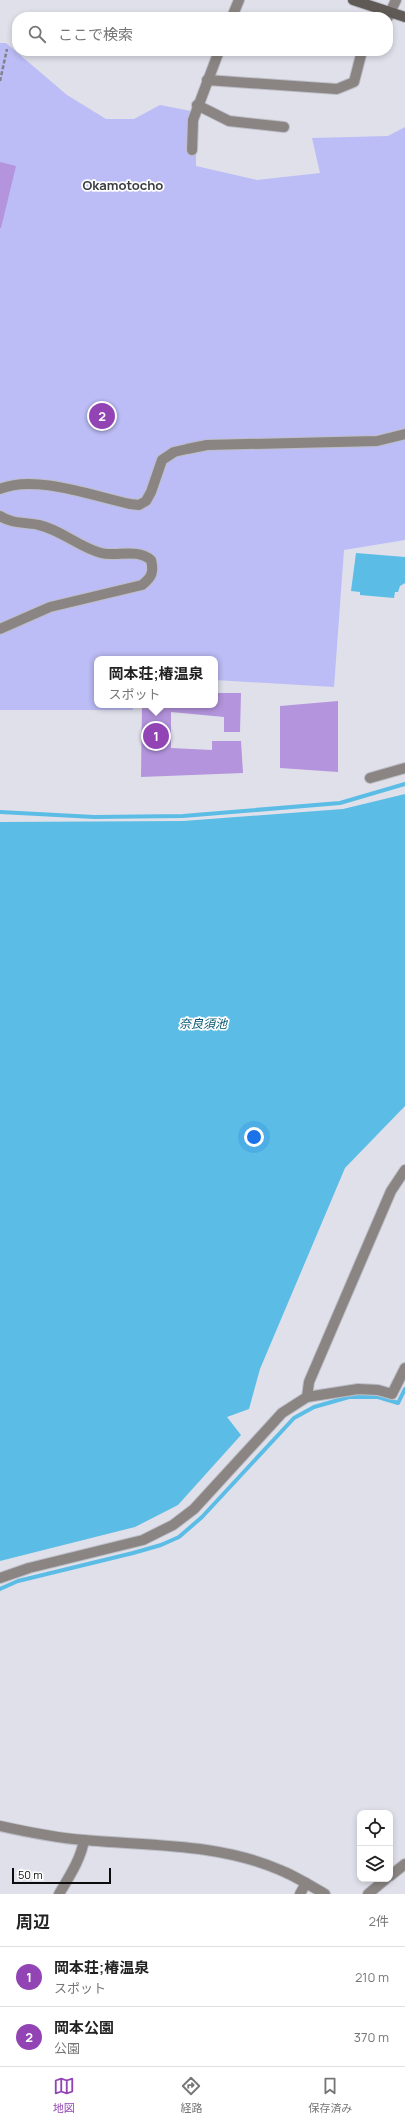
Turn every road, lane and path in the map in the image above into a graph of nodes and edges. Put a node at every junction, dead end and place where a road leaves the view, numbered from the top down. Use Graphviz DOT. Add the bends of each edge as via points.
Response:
graph roads {
  1 [pos="239,0"];
  2 [pos="353,0"];
  3 [pos="396,0"];
  4 [pos="234,12"];
  5 [pos="382,12"];
  6 [pos="390,12"];
  7 [pos="393,16"];
  8 [pos="405,17"];
  9 [pos="7,49"];
  10 [pos="217,56"];
  11 [pos="361,56"];
  12 [pos="207,80"];
  13 [pos="0,81"];
  14 [pos="197,105"];
  15 [pos="284,127"];
  16 [pos="192,150"];
  17 [pos="405,434"];
  18 [pos="0,489"];
  19 [pos="0,516"];
  20 [pos="0,629"];
  21 [pos="405,768"];
  22 [pos="370,778"];
  23 [pos="405,1170"];
  24 [pos="405,1368"];
  25 [pos="307,1397"];
  26 [pos="0,1578"];
  27 [pos="0,1826"];
  28 [pos="84,1840"];
  29 [pos="405,1864"];
  30 [pos="393,1874"];
  31 [pos="382,1882"];
  32 [pos="306,1883"];
  33 [pos="60,1894"];
  34 [pos="300,1894"];
  35 [pos="325,1894"];
  36 [pos="368,1894"];
  1 -- 4 [label="street"];
  2 -- 5 [label="main road"];
  3 -- 6 [label="street"];
  7 -- 8 [label="main road"];
  9 -- 13 [label="path"];
  10 -- 12 [label="street"];
  11 -- 12 [label="street" via="354,82 337,89"];
  12 -- 14 [label="street"];
  14 -- 15 [label="street" via="229,121"];
  14 -- 16 [label="street" via="193,120"];
  17 -- 18 [label="street" via="377,441 207,445 174,452 162,460 152,492 146,501 139,505 42,483 10,485"];
  19 -- 20 [label="street" via="15,523 45,527 100,552 112,555 142,554 151,560 153,569 152,575 142,585 50,607"];
  21 -- 22 [label="street"];
  23 -- 25 [label="street" via="391,1191 309,1382"];
  24 -- 25 [label="street" via="392,1394 358,1388"];
  25 -- 26 [label="street" via="282,1413 194,1509 173,1525 143,1540 29,1568"];
  27 -- 28 [label="street"];
  28 -- 32 [label="street" via="196,1848 251,1860"];
  28 -- 33 [label="street" via="83,1848"];
  29 -- 30 [label="street"];
  31 -- 36 [label="street"];
  32 -- 34 [label="street"];
  32 -- 35 [label="street"];
}
